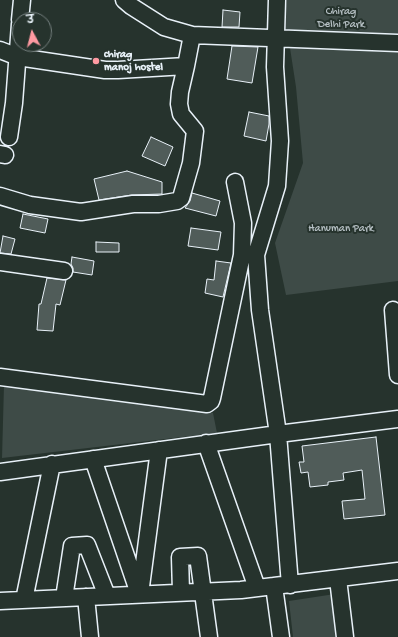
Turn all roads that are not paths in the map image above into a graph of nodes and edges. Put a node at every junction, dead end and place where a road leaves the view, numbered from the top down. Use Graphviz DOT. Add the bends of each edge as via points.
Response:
graph roads {
  1 [pos="22,0"];
  2 [pos="124,0"];
  3 [pos="277,0"];
  4 [pos="21,12"];
  5 [pos="192,35"];
  6 [pos="276,38"];
  7 [pos="398,43"];
  8 [pos="0,50"];
  9 [pos="18,52"];
  10 [pos="18,57"];
  11 [pos="186,66"];
  12 [pos="9,137"];
  13 [pos="235,182"];
  14 [pos="0,196"];
  15 [pos="249,255"];
  16 [pos="0,262"];
  17 [pos="64,271"];
  18 [pos="393,310"];
  19 [pos="398,375"];
  20 [pos="0,377"];
  21 [pos="398,419"];
  22 [pos="278,434"];
  23 [pos="206,443"];
  24 [pos="159,450"];
  25 [pos="93,459"];
  26 [pos="52,464"];
  27 [pos="0,472"];
  28 [pos="398,571"];
  29 [pos="338,579"];
  30 [pos="290,584"];
  31 [pos="274,586"];
  32 [pos="257,588"];
  33 [pos="204,591"];
  34 [pos="181,592"];
  35 [pos="140,594"];
  36 [pos="107,596"];
  37 [pos="86,597"];
  38 [pos="64,598"];
  39 [pos="24,600"];
  40 [pos="0,601"];
  41 [pos="90,637"];
  42 [pos="209,637"];
  43 [pos="281,637"];
  44 [pos="345,637"];
  1 -- 4 [label="street"];
  2 -- 5 [label="street" via="164,27"];
  3 -- 6 [label="street"];
  5 -- 6 [label="street"];
  5 -- 11 [label="street"];
  6 -- 7 [label="street"];
  6 -- 15 [label="street" via="275,67 280,141 277,186"];
  8 -- 10 [label="street"];
  9 -- 10 [label="street"];
  10 -- 11 [label="street" via="105,70"];
  10 -- 12 [label="street"];
  11 -- 14 [label="street" via="179,104 181,114 195,131 191,164 181,198 159,204 133,204 81,212 30,205"];
  13 -- 15 [label="street"];
  15 -- 20 [label="street" via="212,398 208,404"];
  15 -- 22 [label="street" via="260,310"];
  16 -- 17 [label="street"];
  18 -- 19 [label="street"];
  21 -- 22 [label="street"];
  22 -- 23 [label="street"];
  22 -- 30 [label="street"];
  23 -- 24 [label="street"];
  23 -- 32 [label="street"];
  24 -- 25 [label="street"];
  24 -- 35 [label="street"];
  25 -- 26 [label="street"];
  25 -- 35 [label="street"];
  26 -- 27 [label="street"];
  26 -- 39 [label="street"];
  28 -- 29 [label="street"];
  29 -- 30 [label="street"];
  29 -- 44 [label="street"];
  30 -- 31 [label="street"];
  31 -- 32 [label="street"];
  31 -- 43 [label="street"];
  32 -- 33 [label="street"];
  33 -- 34 [label="street"];
  33 -- 34 [label="street" via="198,556 180,557"];
  33 -- 42 [label="street"];
  34 -- 35 [label="street"];
  35 -- 36 [label="street"];
  36 -- 37 [label="street"];
  36 -- 38 [label="street" via="87,545 72,546"];
  37 -- 38 [label="street"];
  37 -- 41 [label="street"];
  38 -- 39 [label="street"];
  39 -- 40 [label="street"];
}
